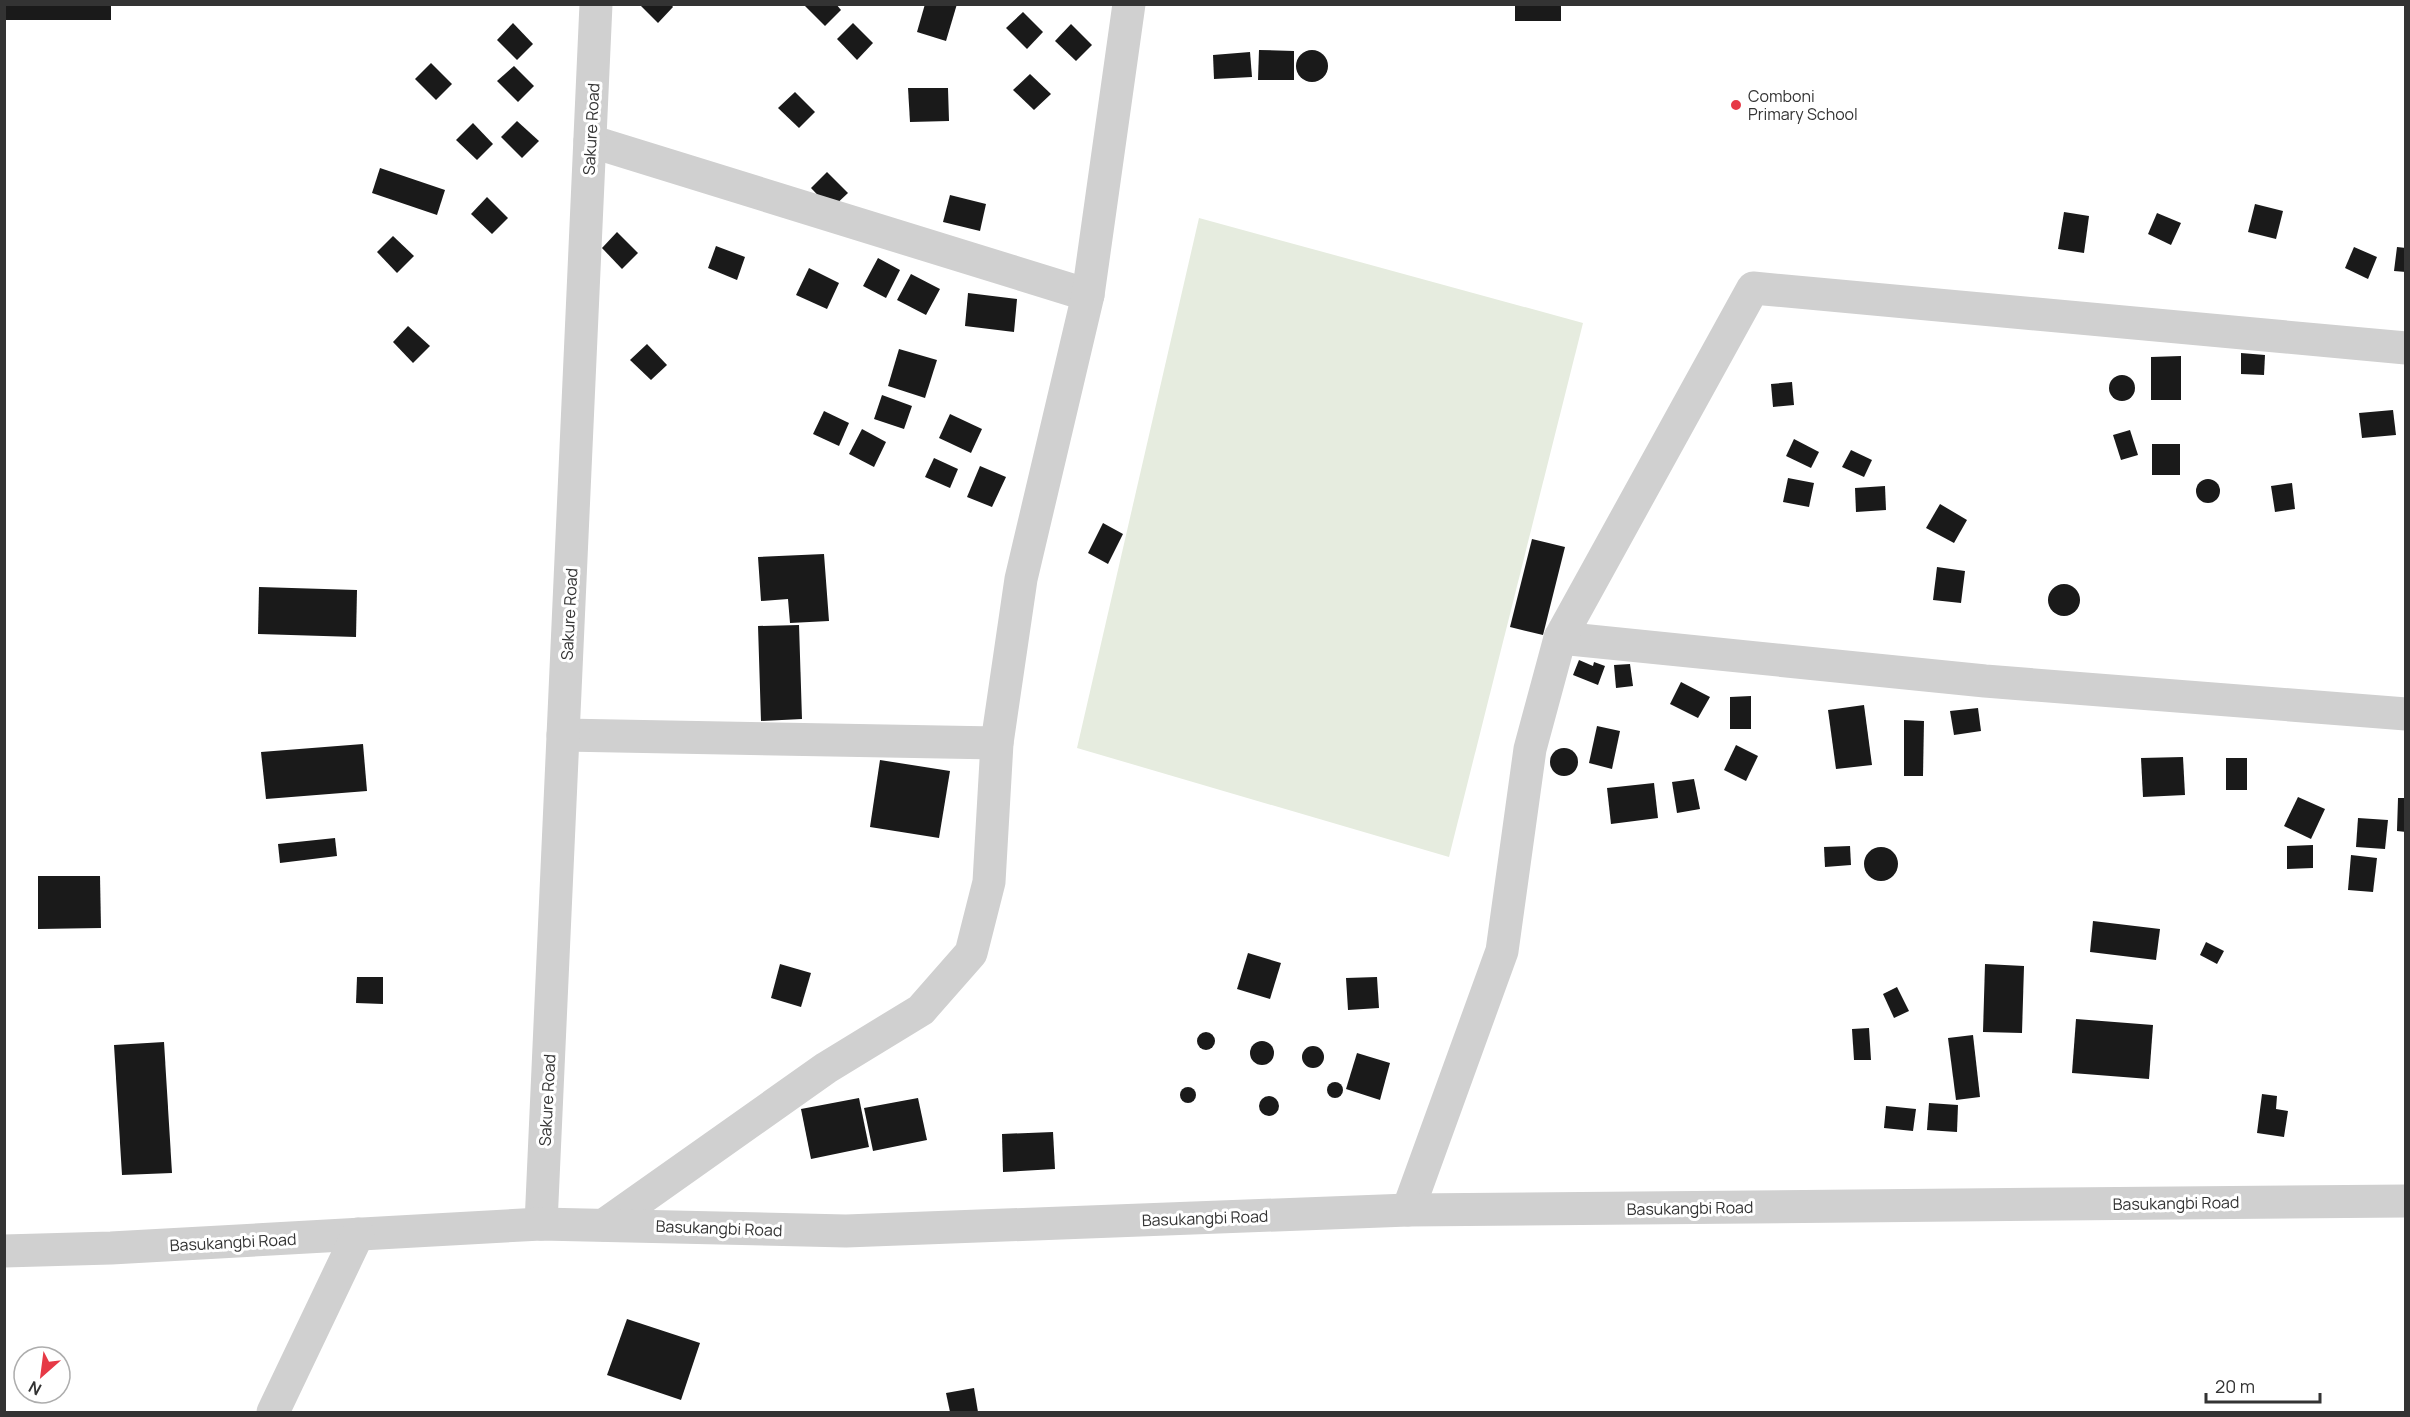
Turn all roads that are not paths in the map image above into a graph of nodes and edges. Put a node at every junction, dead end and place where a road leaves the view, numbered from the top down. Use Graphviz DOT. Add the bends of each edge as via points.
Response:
graph roads {
  1 [pos="596,4"];
  2 [pos="1129,4"];
  3 [pos="590,141"];
  4 [pos="1088,295"];
  5 [pos="2406,348"];
  6 [pos="1560,638"];
  7 [pos="2406,714"];
  8 [pos="563,735"];
  9 [pos="997,743"];
  10 [pos="2406,1201"];
  11 [pos="1408,1210"];
  12 [pos="541,1224"];
  13 [pos="604,1225"];
  14 [pos="358,1234"];
  15 [pos="4,1251"];
  16 [pos="273,1413"];
  1 -- 3 [label="street, Sakure Road"];
  2 -- 4 [label="street"];
  3 -- 4 [label="street"];
  3 -- 8 [label="street, Sakure Road"];
  4 -- 9 [label="street" via="1021,579"];
  5 -- 6 [label="street" via="1753,288"];
  6 -- 7 [label="street" via="1984,681"];
  6 -- 11 [label="street" via="1530,749 1502,951"];
  8 -- 9 [label="street"];
  8 -- 12 [label="street, Sakure Road"];
  9 -- 13 [label="street" via="989,882 971,953 921,1010 826,1068"];
  10 -- 11 [label="street, Basukangbi Road"];
  11 -- 13 [label="street, Basukangbi Road" via="846,1232"];
  12 -- 13 [label="street, Basukangbi Road"];
  12 -- 14 [label="street, Basukangbi Road"];
  14 -- 15 [label="street, Basukangbi Road"];
  14 -- 16 [label="street"];
}
